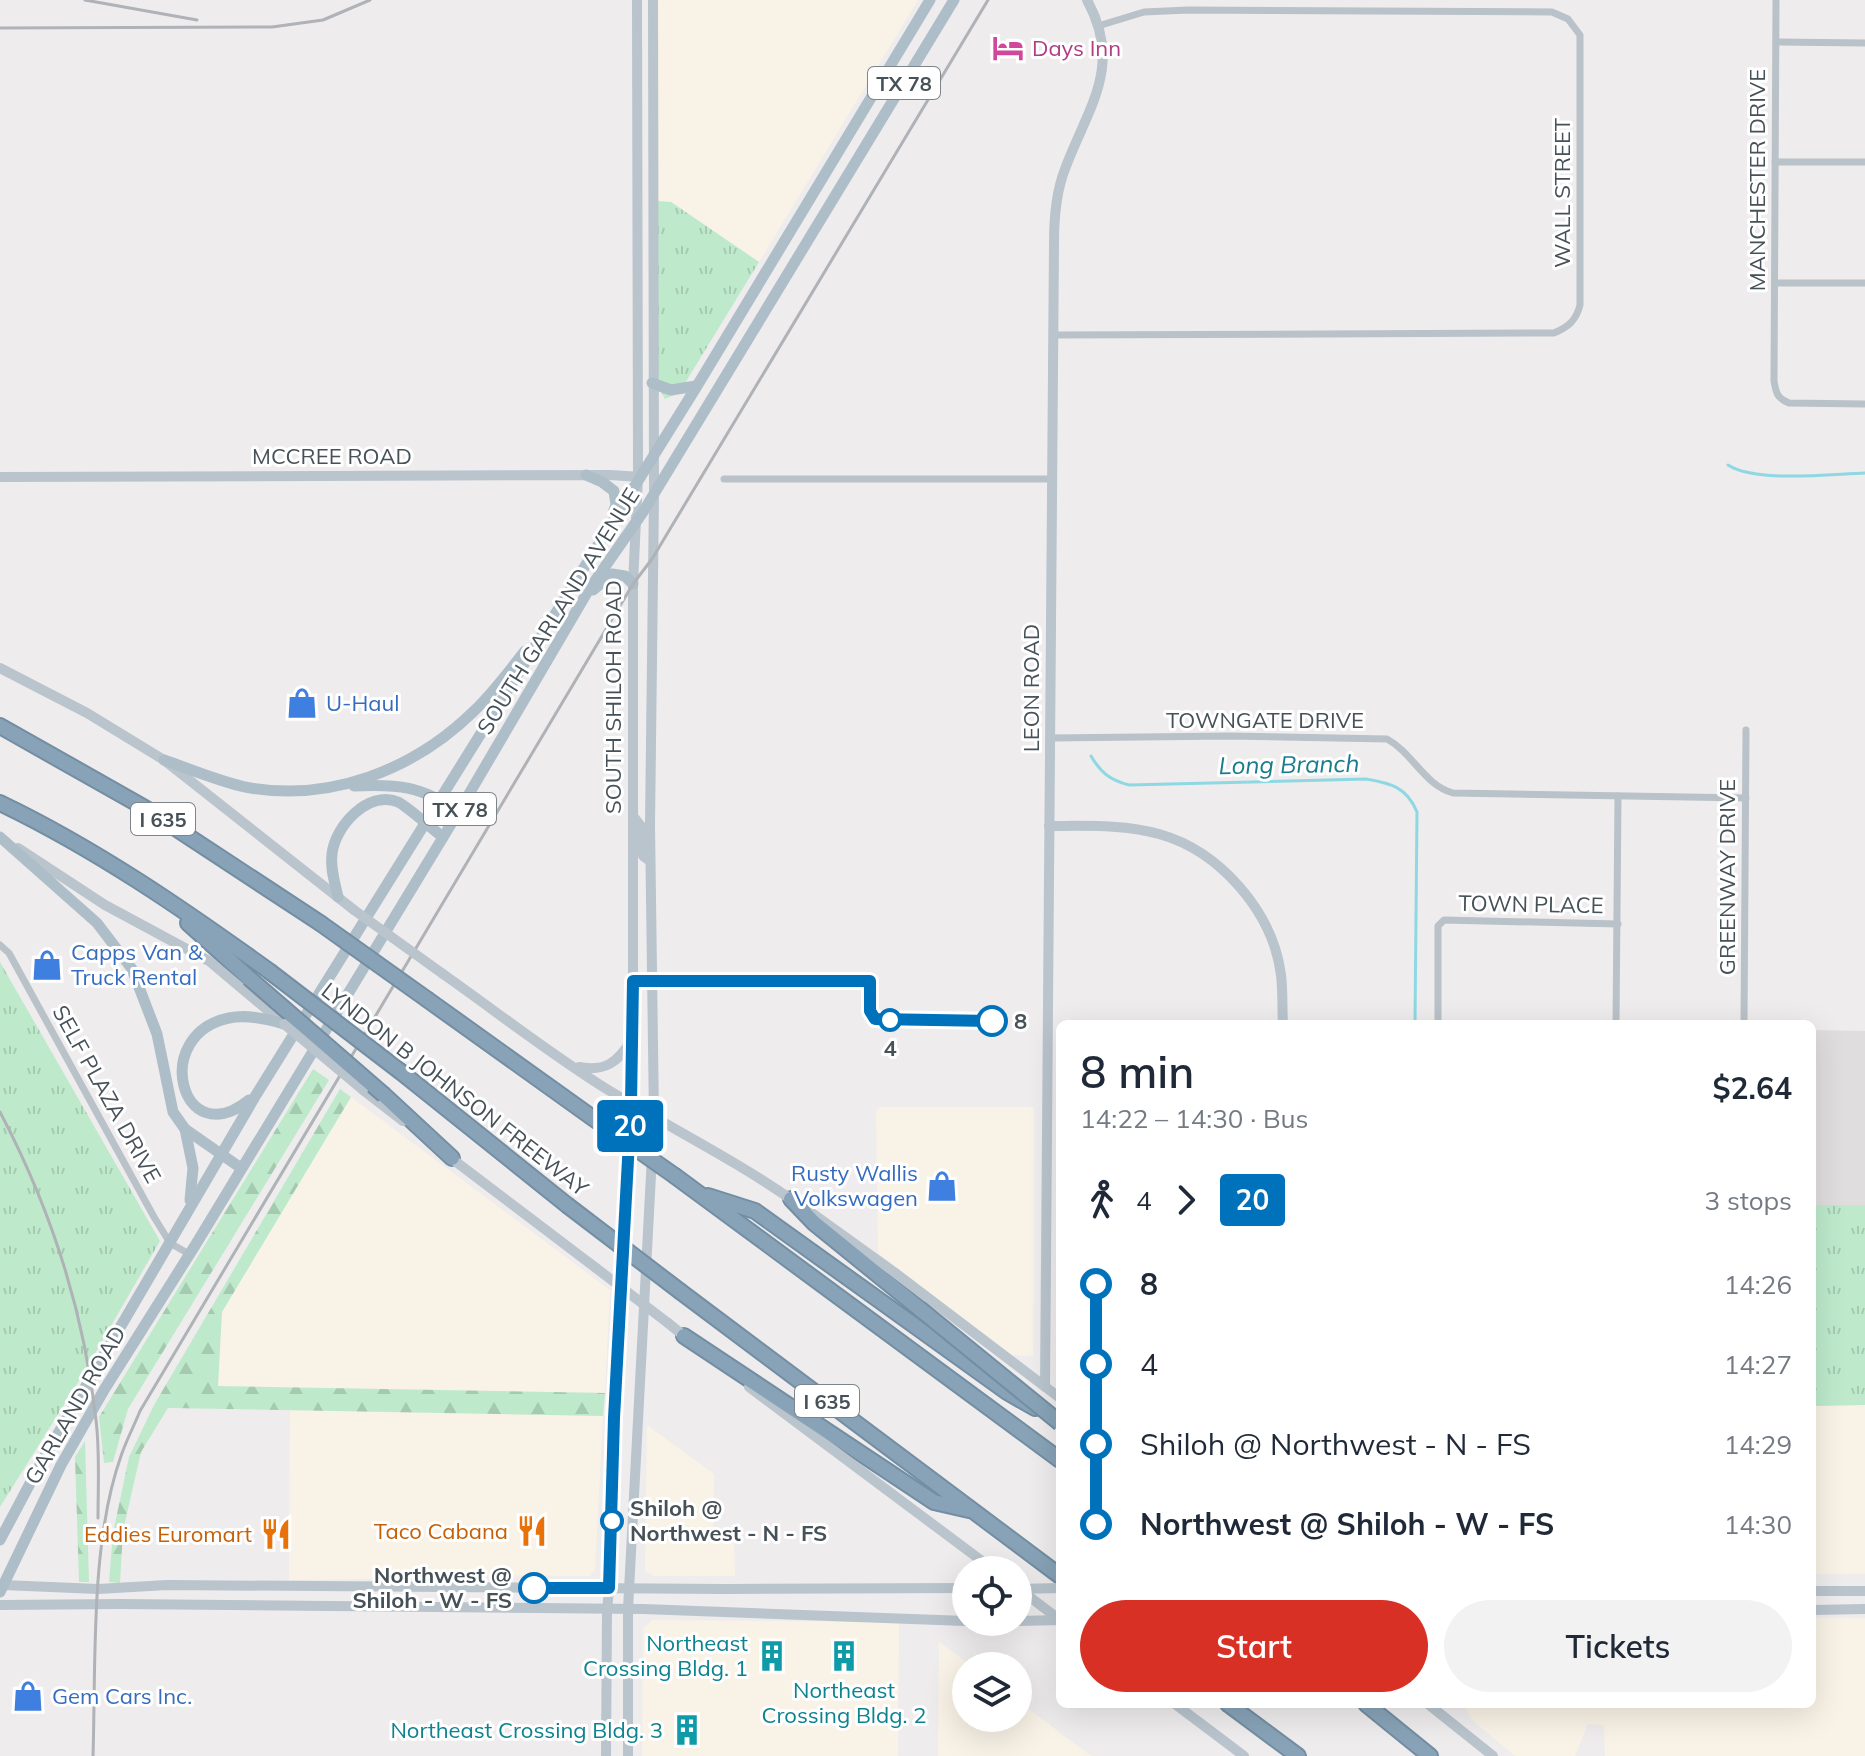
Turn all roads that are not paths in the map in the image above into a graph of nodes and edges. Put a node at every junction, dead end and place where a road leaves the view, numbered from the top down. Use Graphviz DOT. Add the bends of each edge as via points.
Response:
graph roads {
  1 [pos="637,0"];
  2 [pos="653,0"];
  3 [pos="930,0"];
  4 [pos="954,0"];
  5 [pos="1087,0"];
  6 [pos="1776,0"];
  7 [pos="1098,26"];
  8 [pos="1776,42"];
  9 [pos="1865,43"];
  10 [pos="637,70"];
  11 [pos="653,70"];
  12 [pos="637,84"];
  13 [pos="653,84"];
  14 [pos="1775,162"];
  15 [pos="1865,162"];
  16 [pos="1775,283"];
  17 [pos="1865,283"];
  18 [pos="1054,335"];
  19 [pos="652,383"];
  20 [pos="697,386"];
  21 [pos="1865,404"];
  22 [pos="653,456"];
  23 [pos="586,475"];
  24 [pos="0,477"];
  25 [pos="638,477"];
  26 [pos="658,477"];
  27 [pos="724,479"];
  28 [pos="1052,479"];
  29 [pos="654,494"];
  30 [pos="611,522"];
  31 [pos="635,524"];
  32 [pos="633,584"];
  33 [pos="588,591"];
  34 [pos="550,619"];
  35 [pos="0,668"];
  36 [pos="0,726"];
  37 [pos="1746,730"];
  38 [pos="1051,738"];
  39 [pos="164,760"];
  40 [pos="325,788"];
  41 [pos="1618,796"];
  42 [pos="1746,798"];
  43 [pos="439,799"];
  44 [pos="0,803"];
  45 [pos="459,811"];
  46 [pos="413,816"];
  47 [pos="633,816"];
  48 [pos="425,824"];
  49 [pos="1049,826"];
  50 [pos="0,836"];
  51 [pos="443,837"];
  52 [pos="410,846"];
  53 [pos="650,861"];
  54 [pos="143,882"];
  55 [pos="338,897"];
  56 [pos="1618,924"];
  57 [pos="0,945"];
  58 [pos="633,981"];
  59 [pos="651,981"];
  60 [pos="1283,1020"];
  61 [pos="1438,1020"];
  62 [pos="1616,1020"];
  63 [pos="1744,1020"];
  64 [pos="284,1024"];
  65 [pos="632,1039"];
  66 [pos="574,1066"];
  67 [pos="256,1095"];
  68 [pos="631,1104"];
  69 [pos="654,1118"];
  70 [pos="185,1129"];
  71 [pos="220,1155"];
  72 [pos="452,1158"];
  73 [pos="241,1168"];
  74 [pos="694,1191"];
  75 [pos="791,1199"];
  76 [pos="186,1215"];
  77 [pos="170,1243"];
  78 [pos="192,1249"];
  79 [pos="684,1336"];
  80 [pos="642,1345"];
  81 [pos="620,1346"];
  82 [pos="1045,1387"];
  83 [pos="1056,1395"];
  84 [pos="1056,1419"];
  85 [pos="1056,1420"];
  86 [pos="1056,1457"];
  87 [pos="42,1461"];
  88 [pos="973,1511"];
  89 [pos="0,1522"];
  90 [pos="0,1540"];
  91 [pos="975,1556"];
  92 [pos="1056,1573"];
  93 [pos="247,1586"];
  94 [pos="405,1587"];
  95 [pos="1,1588"];
  96 [pos="609,1588"];
  97 [pos="630,1588"];
  98 [pos="952,1588"];
  99 [pos="1056,1588"];
  100 [pos="1032,1589"];
  101 [pos="1816,1591"];
  102 [pos="1865,1591"];
  103 [pos="1032,1599"];
  104 [pos="0,1605"];
  105 [pos="248,1607"];
  106 [pos="405,1607"];
  107 [pos="607,1609"];
  108 [pos="628,1609"];
  109 [pos="1865,1609"];
  110 [pos="1816,1610"];
  111 [pos="1056,1617"];
  112 [pos="1056,1620"];
  113 [pos="952,1621"];
  114 [pos="1032,1621"];
  115 [pos="1032,1623"];
  116 [pos="1056,1627"];
  117 [pos="1180,1708"];
  118 [pos="1233,1708"];
  119 [pos="1371,1708"];
  120 [pos="1434,1708"];
  121 [pos="606,1756"];
  122 [pos="628,1756"];
  123 [pos="1244,1756"];
  124 [pos="1298,1756"];
  125 [pos="1430,1756"];
  126 [pos="1493,1756"];
  1 -- 10 [label="main road, SOUTH SHILOH ROAD"];
  2 -- 11 [label="main road"];
  3 -- 20 [label="main road, SOUTH GARLAND AVENUE / TX 78"];
  4 -- 26 [label="main road, SOUTH GARLAND AVENUE / TX 78"];
  5 -- 7 [label="main road, LEON ROAD"];
  6 -- 8 [label="street, MANCHESTER DRIVE"];
  7 -- 18 [label="main road, LEON ROAD" via="1100,87 1058,192"];
  7 -- 18 [label="street, WALL STREET" via="1144,12 1188,10 1552,12 1568,19 1580,35 1580,305 1569,326 1554,333"];
  8 -- 9 [label="street"];
  8 -- 14 [label="street, MANCHESTER DRIVE"];
  10 -- 11 [label="main road"];
  10 -- 12 [label="main road, SOUTH SHILOH ROAD"];
  11 -- 13 [label="main road"];
  12 -- 13 [label="main road"];
  12 -- 25 [label="main road, SOUTH SHILOH ROAD"];
  13 -- 19 [label="main road"];
  14 -- 15 [label="street"];
  14 -- 16 [label="street, MANCHESTER DRIVE"];
  16 -- 17 [label="street"];
  16 -- 21 [label="street, MANCHESTER DRIVE" via="1774,381 1779,399"];
  18 -- 28 [label="main road, LEON ROAD"];
  19 -- 20 [label="main road" via="671,390"];
  19 -- 22 [label="main road"];
  20 -- 22 [label="main road, SOUTH GARLAND AVENUE / TX 78"];
  22 -- 25 [label="main road, SOUTH GARLAND AVENUE / TX 78"];
  22 -- 26 [label="main road"];
  23 -- 24 [label="main road, MCCREE ROAD"];
  23 -- 25 [label="main road, MCCREE ROAD"];
  23 -- 30 [label="main road" via="614,491"];
  25 -- 26 [label="main road, MCCREE ROAD"];
  25 -- 30 [label="main road, SOUTH GARLAND AVENUE / TX 78"];
  25 -- 31 [label="main road, SOUTH SHILOH ROAD"];
  26 -- 29 [label="main road, SOUTH GARLAND AVENUE / TX 78"];
  27 -- 28 [label="street"];
  28 -- 38 [label="main road, LEON ROAD"];
  29 -- 31 [label="main road, SOUTH GARLAND AVENUE / TX 78"];
  29 -- 53 [label="main road, SOUTH SHILOH ROAD"];
  30 -- 34 [label="main road, SOUTH GARLAND AVENUE / TX 78"];
  31 -- 32 [label="main road, SOUTH SHILOH ROAD"];
  31 -- 33 [label="main road, SOUTH GARLAND AVENUE / TX 78"];
  32 -- 33 [label="main road" via="612,574"];
  32 -- 47 [label="main road, SOUTH SHILOH ROAD"];
  33 -- 45 [label="main road, SOUTH GARLAND AVENUE / TX 78"];
  34 -- 40 [label="main road" via="495,688 451,731 395,767"];
  34 -- 43 [label="main road, SOUTH GARLAND AVENUE / TX 78"];
  35 -- 39 [label="main road"];
  36 -- 74 [label="highway, I 635, bridge" via="145,808 320,923"];
  37 -- 42 [label="street, GREENWAY DRIVE"];
  38 -- 41 [label="street, TOWNGATE DRIVE" via="1387,739 1402,747 1429,780 1453,793"];
  38 -- 49 [label="main road, LEON ROAD"];
  39 -- 40 [label="main road" via="245,787"];
  39 -- 55 [label="main road"];
  40 -- 43 [label="main road" via="395,784"];
  41 -- 42 [label="street, TOWNGATE DRIVE"];
  41 -- 56 [label="street"];
  42 -- 63 [label="street, GREENWAY DRIVE"];
  43 -- 45 [label="main road"];
  43 -- 48 [label="main road, SOUTH GARLAND AVENUE / TX 78"];
  44 -- 54 [label="highway, LYNDON B JOHNSON FREEWAY / I 635"];
  45 -- 51 [label="main road, SOUTH GARLAND AVENUE / TX 78"];
  46 -- 48 [label="main road"];
  46 -- 52 [label="main road"];
  46 -- 55 [label="main road" via="392,801 366,806 351,817 332,854"];
  47 -- 53 [label="main road" via="641,826 643,856"];
  47 -- 58 [label="main road, SOUTH SHILOH ROAD"];
  48 -- 51 [label="main road"];
  48 -- 52 [label="main road, SOUTH GARLAND AVENUE / TX 78"];
  49 -- 60 [label="main road" via="1120,827 1161,834 1223,869 1243,890 1272,943 1281,973"];
  49 -- 82 [label="main road, LEON ROAD"];
  50 -- 64 [label="main road" via="105,905 209,961"];
  50 -- 70 [label="main road" via="97,923 132,969 157,1034 173,1112"];
  51 -- 73 [label="main road, SOUTH GARLAND AVENUE / TX 78"];
  52 -- 67 [label="main road, SOUTH GARLAND AVENUE / TX 78"];
  53 -- 59 [label="main road, SOUTH SHILOH ROAD"];
  54 -- 72 [label="highway, bridge"];
  54 -- 88 [label="highway, LYNDON B JOHNSON FREEWAY / I 635, bridge" via="269,971 567,1205"];
  55 -- 66 [label="main road, bridge"];
  56 -- 61 [label="street, TOWN PLACE" via="1444,920 1438,926"];
  56 -- 62 [label="street"];
  57 -- 77 [label="street, SELF PLAZA DRIVE"];
  58 -- 59 [label="main road"];
  58 -- 65 [label="main road, SOUTH SHILOH ROAD"];
  59 -- 69 [label="main road, SOUTH SHILOH ROAD"];
  64 -- 67 [label="main road" via="249,1017 215,1022 185,1056 184,1091 193,1106 224,1113"];
  64 -- 72 [label="main road, bridge"];
  65 -- 66 [label="main road" via="612,1064"];
  65 -- 68 [label="main road, SOUTH SHILOH ROAD"];
  66 -- 68 [label="main road"];
  67 -- 71 [label="main road, SOUTH GARLAND AVENUE / TX 78"];
  68 -- 69 [label="main road"];
  68 -- 81 [label="main road, SOUTH SHILOH ROAD"];
  69 -- 75 [label="main road"];
  69 -- 80 [label="main road, SOUTH SHILOH ROAD"];
  70 -- 71 [label="main road"];
  70 -- 76 [label="main road" via="193,1168"];
  71 -- 73 [label="main road"];
  71 -- 76 [label="main road, SOUTH GARLAND AVENUE / TX 78"];
  72 -- 79 [label="main road, bridge"];
  73 -- 78 [label="main road, SOUTH GARLAND AVENUE / TX 78"];
  74 -- 85 [label="highway" via="755,1211 1007,1392"];
  74 -- 86 [label="highway, I 635"];
  75 -- 82 [label="main road"];
  75 -- 84 [label="highway, bridge"];
  76 -- 77 [label="main road, GARLAND ROAD / TX 78"];
  77 -- 78 [label="street"];
  77 -- 87 [label="main road, GARLAND ROAD / TX 78"];
  78 -- 95 [label="main road, GARLAND ROAD / TX 78" via="68,1452"];
  79 -- 88 [label="highway" via="934,1502"];
  79 -- 91 [label="main road"];
  80 -- 81 [label="main road"];
  80 -- 97 [label="main road, SOUTH SHILOH ROAD"];
  81 -- 96 [label="main road, SOUTH SHILOH ROAD"];
  82 -- 83 [label="main road"];
  87 -- 89 [label="main road"];
  87 -- 90 [label="main road, GARLAND ROAD / TX 78"];
  88 -- 92 [label="highway, LYNDON B JOHNSON FREEWAY / I 635"];
  93 -- 94 [label="main road"];
  93 -- 95 [label="main road"];
  93 -- 105 [label="main road"];
  94 -- 96 [label="main road"];
  94 -- 106 [label="main road"];
  96 -- 97 [label="main road"];
  96 -- 107 [label="main road, SOUTH SHILOH ROAD"];
  97 -- 98 [label="main road"];
  97 -- 108 [label="main road, SOUTH SHILOH ROAD"];
  99 -- 100 [label="main road"];
  101 -- 102 [label="main road"];
  103 -- 111 [label="main road"];
  104 -- 105 [label="main road"];
  105 -- 106 [label="main road"];
  106 -- 107 [label="main road"];
  107 -- 108 [label="main road"];
  107 -- 121 [label="main road, SOUTH SHILOH ROAD"];
  108 -- 113 [label="main road"];
  108 -- 122 [label="main road, SOUTH SHILOH ROAD"];
  109 -- 110 [label="main road"];
  112 -- 114 [label="main road"];
  115 -- 116 [label="main road"];
  117 -- 123 [label="main road"];
  118 -- 124 [label="highway"];
  119 -- 125 [label="highway"];
  120 -- 126 [label="main road"];
}
